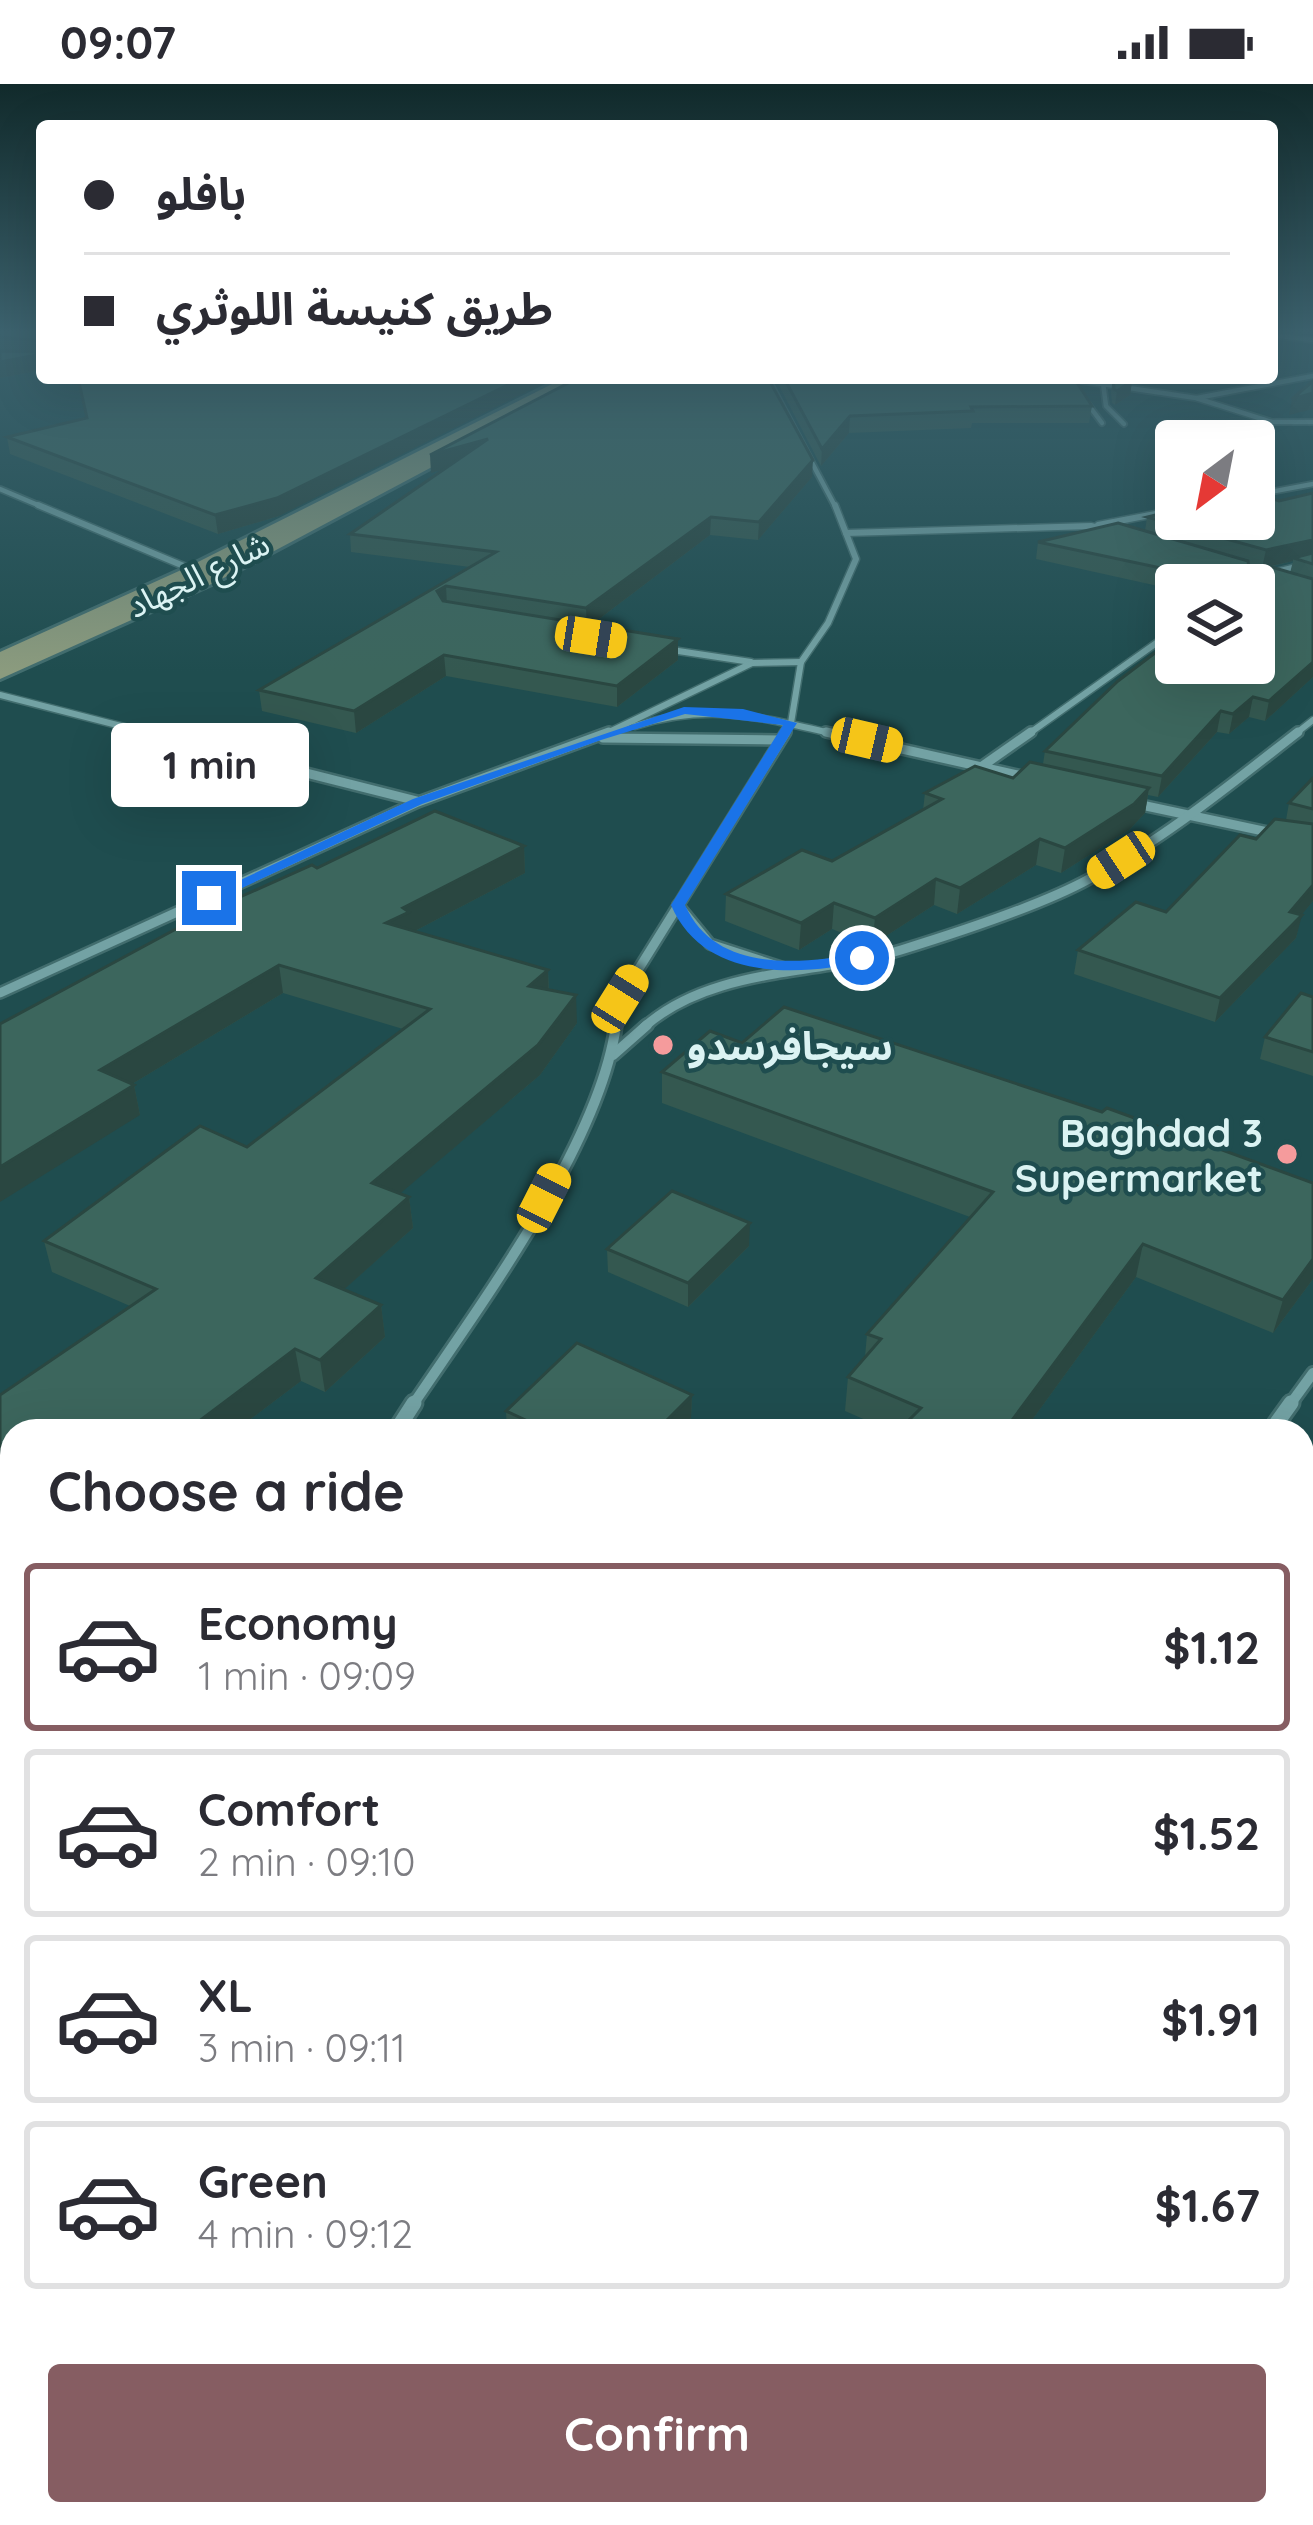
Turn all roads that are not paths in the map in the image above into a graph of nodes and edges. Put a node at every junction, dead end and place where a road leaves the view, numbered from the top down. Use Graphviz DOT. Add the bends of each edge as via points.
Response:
graph roads {
  1 [pos="454,445"];
  2 [pos="806,445"];
  3 [pos="1313,484"];
  4 [pos="0,489"];
  5 [pos="1275,491"];
  6 [pos="1155,514"];
  7 [pos="1091,526"];
  8 [pos="1113,532"];
  9 [pos="846,533"];
  10 [pos="1313,563"];
  11 [pos="1275,572"];
  12 [pos="202,574"];
  13 [pos="1275,577"];
  14 [pos="1282,579"];
  15 [pos="1155,644"];
  16 [pos="663,648"];
  17 [pos="801,662"];
  18 [pos="752,663"];
  19 [pos="0,667"];
  20 [pos="0,695"];
  21 [pos="1313,720"];
  22 [pos="790,723"];
  23 [pos="596,738"];
  24 [pos="780,740"];
  25 [pos="981,766"];
  26 [pos="1050,783"];
  27 [pos="1120,800"];
  28 [pos="418,802"];
  29 [pos="1189,816"];
  30 [pos="1292,837"];
  31 [pos="678,905"];
  32 [pos="791,970"];
  33 [pos="0,993"];
  34 [pos="611,1057"];
  35 [pos="1313,1373"];
  36 [pos="404,1419"];
  37 [pos="1280,1419"];
  1 -- 12 [label="street, شارع الجهاد"];
  2 -- 9 [label="street"];
  3 -- 5 [label="street"];
  4 -- 12 [label="street"];
  6 -- 7 [label="street"];
  7 -- 8 [label="street"];
  7 -- 9 [label="street"];
  9 -- 17 [label="street" via="856,559"];
  10 -- 11 [label="street"];
  12 -- 19 [label="street, شارع الجهاد"];
  13 -- 14 [label="street"];
  15 -- 25 [label="street"];
  16 -- 18 [label="street"];
  17 -- 18 [label="street"];
  17 -- 22 [label="street"];
  18 -- 23 [label="street"];
  20 -- 28 [label="street"];
  21 -- 29 [label="street"];
  22 -- 23 [label="street" via="684,711"];
  22 -- 24 [label="street"];
  22 -- 25 [label="street"];
  23 -- 24 [label="street"];
  23 -- 28 [label="street"];
  24 -- 31 [label="street"];
  25 -- 26 [label="street"];
  27 -- 29 [label="street"];
  28 -- 33 [label="street"];
  29 -- 30 [label="street"];
  29 -- 32 [label="street" via="1087,881 898,951"];
  31 -- 32 [label="street" via="689,931 725,953"];
  31 -- 34 [label="street" via="620,999"];
  32 -- 34 [label="street" via="672,1002"];
  34 -- 36 [label="street" via="522,1241"];
  35 -- 37 [label="street"];
}
